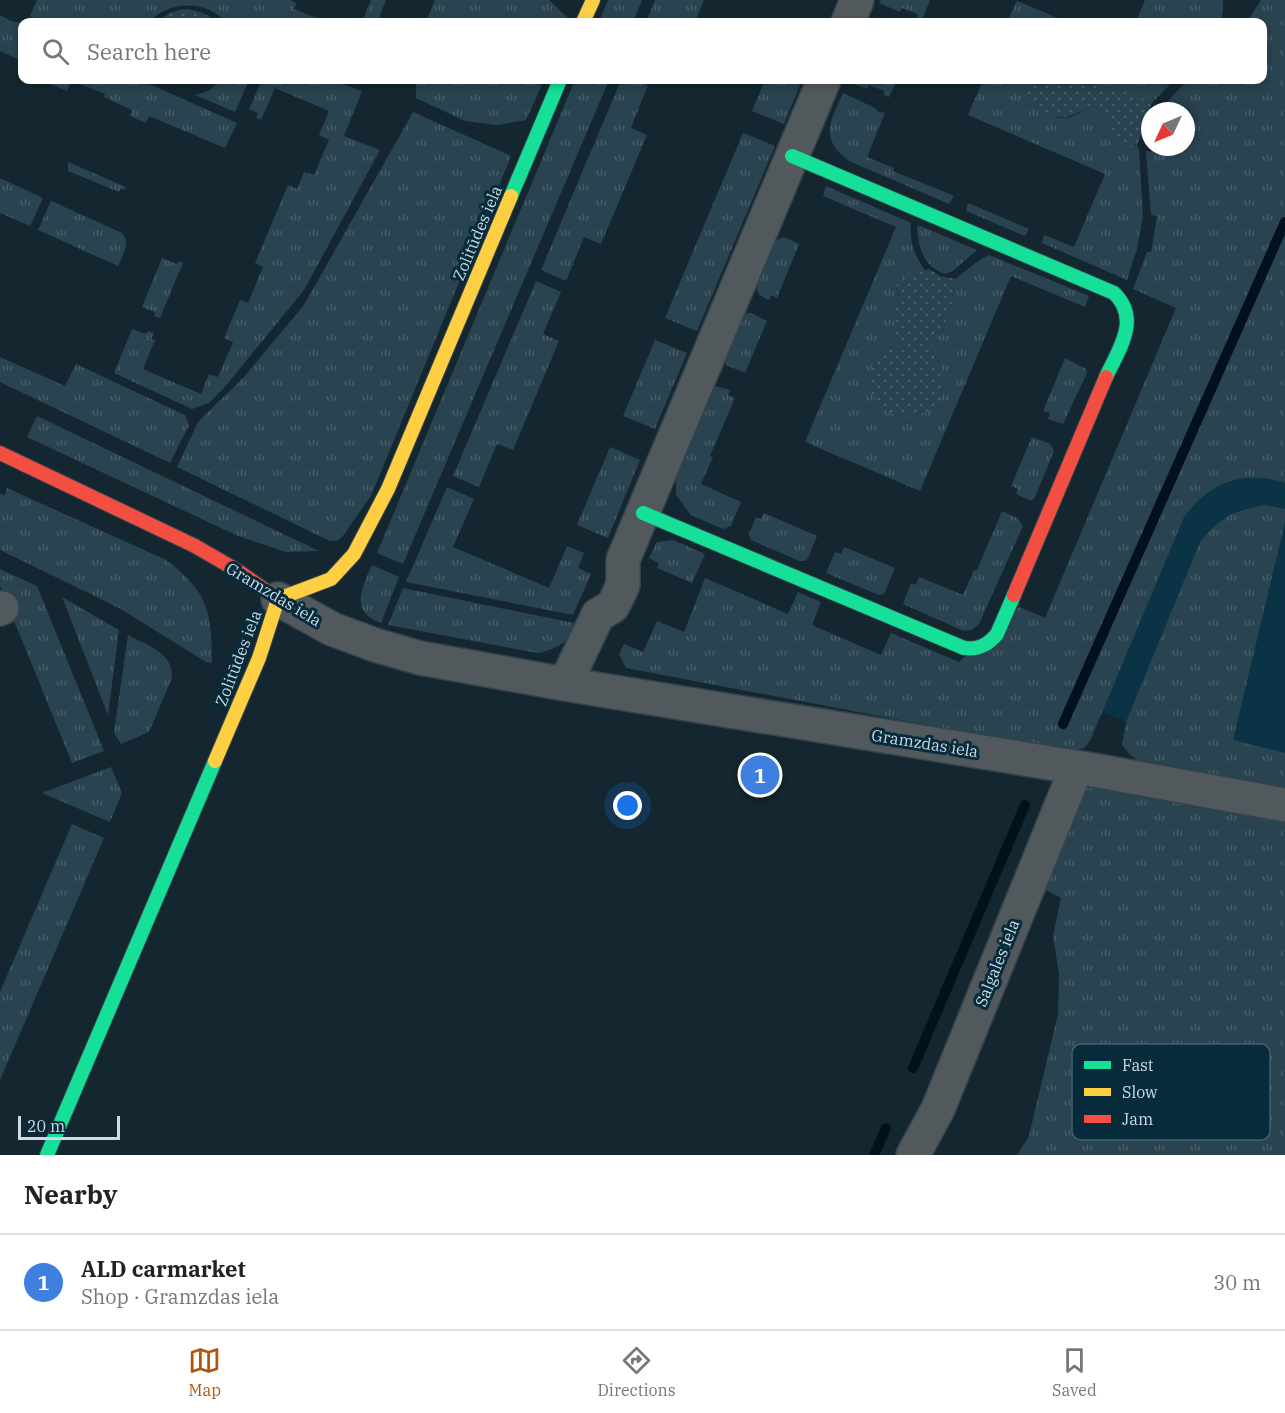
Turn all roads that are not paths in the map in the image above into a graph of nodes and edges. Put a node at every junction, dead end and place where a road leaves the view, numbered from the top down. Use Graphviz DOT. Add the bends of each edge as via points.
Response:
graph roads {
  1 [pos="593,0"];
  2 [pos="857,0"];
  3 [pos="585,18"];
  4 [pos="850,18"];
  5 [pos="558,84"];
  6 [pos="822,84"];
  7 [pos="792,156"];
  8 [pos="0,453"];
  9 [pos="643,513"];
  10 [pos="278,599"];
  11 [pos="565,684"];
  12 [pos="1076,769"];
  13 [pos="1285,805"];
  14 [pos="47,1155"];
  15 [pos="913,1155"];
  1 -- 3 [label="street"];
  2 -- 4 [label="street"];
  5 -- 10 [label="street, Zolitūdes iela" via="388,489 354,554 331,579"];
  6 -- 7 [label="street"];
  7 -- 9 [label="street"];
  7 -- 9 [label="street" via="1114,293 1129,312 1129,324 1120,346 999,628 983,646 958,647"];
  8 -- 10 [label="street, Gramzdas iela" via="195,546"];
  9 -- 11 [label="street" via="621,564 623,585 613,606 598,615"];
  10 -- 11 [label="street, Gramzdas iela" via="332,629 375,645 420,658"];
  10 -- 14 [label="street, Zolitūdes iela" via="259,658"];
  11 -- 12 [label="street, Gramzdas iela"];
  12 -- 13 [label="street, Gramzdas iela"];
  12 -- 15 [label="street, Salgales iela" via="938,1109"];
}
